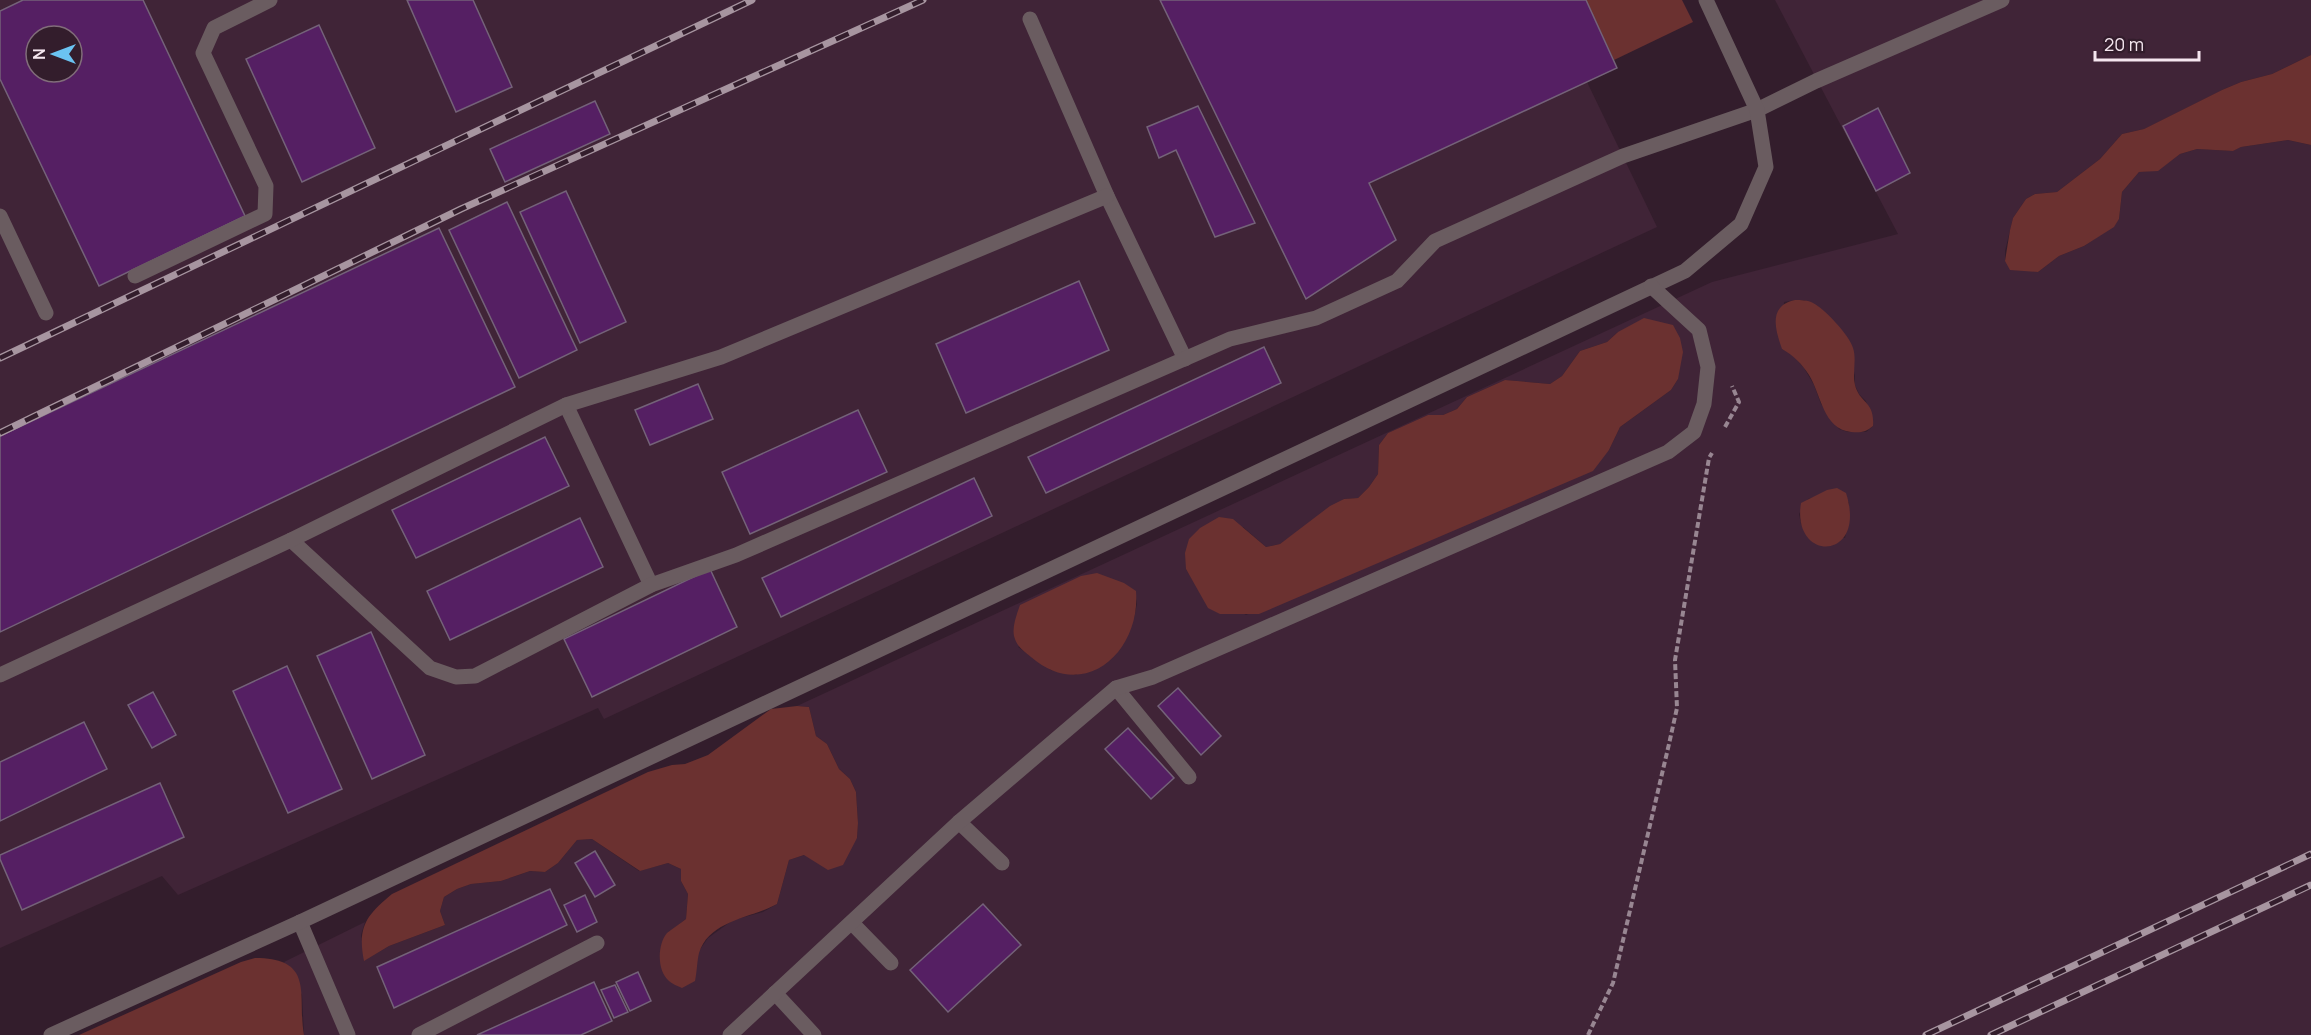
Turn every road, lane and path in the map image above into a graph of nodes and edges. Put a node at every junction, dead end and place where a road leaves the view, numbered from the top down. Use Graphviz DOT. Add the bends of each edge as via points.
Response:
graph roads {
  1 [pos="270,0"];
  2 [pos="1706,0"];
  3 [pos="2002,0"];
  4 [pos="1030,19"];
  5 [pos="1757,110"];
  6 [pos="1107,196"];
  7 [pos="0,216"];
  8 [pos="135,276"];
  9 [pos="1651,286"];
  10 [pos="45,312"];
  11 [pos="1185,359"];
  12 [pos="1730,380"];
  13 [pos="566,405"];
  14 [pos="1724,430"];
  15 [pos="1714,449"];
  16 [pos="291,540"];
  17 [pos="651,585"];
  18 [pos="0,675"];
  19 [pos="1116,688"];
  20 [pos="1189,777"];
  21 [pos="959,822"];
  22 [pos="1002,863"];
  23 [pos="300,922"];
  24 [pos="852,923"];
  25 [pos="597,943"];
  26 [pos="891,963"];
  27 [pos="776,993"];
  28 [pos="51,1035"];
  29 [pos="348,1035"];
  30 [pos="419,1035"];
  31 [pos="730,1035"];
  32 [pos="814,1035"];
  33 [pos="1588,1035"];
  1 -- 8 [label="street" via="214,28 203,53 266,186 265,214"];
  2 -- 5 [label="street"];
  3 -- 5 [label="street"];
  4 -- 6 [label="street"];
  5 -- 9 [label="street" via="1766,167 1741,224 1685,271"];
  5 -- 11 [label="street" via="1623,156 1435,241 1397,281 1316,318 1230,339"];
  6 -- 11 [label="street"];
  6 -- 13 [label="street" via="721,357"];
  7 -- 10 [label="street"];
  9 -- 19 [label="street" via="1699,330 1708,367 1704,404 1694,432 1668,452 1153,677"];
  9 -- 23 [label="street"];
  11 -- 17 [label="street" via="736,555"];
  12 -- 14 [label="path" via="1739,402"];
  13 -- 16 [label="street"];
  13 -- 17 [label="street"];
  15 -- 33 [label="path" via="1709,458 1675,660 1677,708 1613,983"];
  16 -- 17 [label="street" via="430,668 456,676 475,676"];
  16 -- 18 [label="street"];
  19 -- 20 [label="street"];
  19 -- 21 [label="street"];
  21 -- 22 [label="street"];
  21 -- 24 [label="street"];
  23 -- 28 [label="street"];
  23 -- 29 [label="street"];
  24 -- 26 [label="street"];
  24 -- 27 [label="street"];
  25 -- 30 [label="street"];
  27 -- 31 [label="street"];
  27 -- 32 [label="street"];
}
